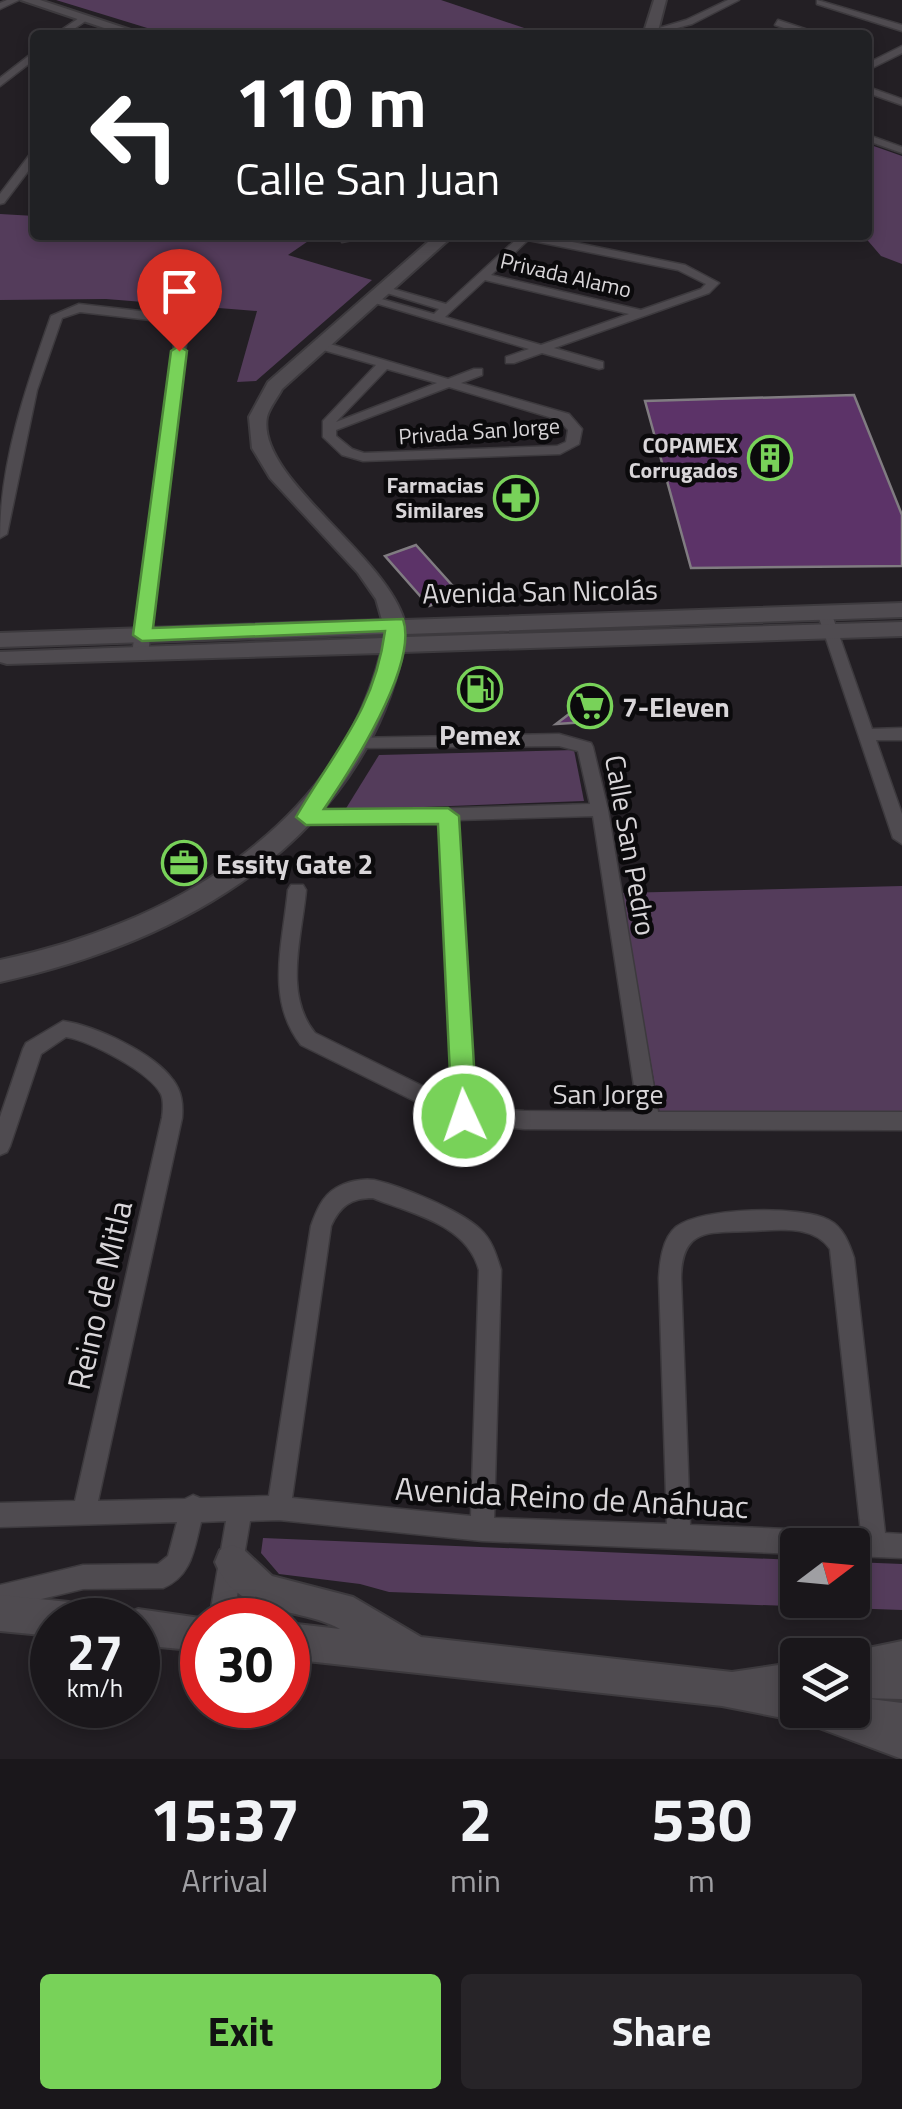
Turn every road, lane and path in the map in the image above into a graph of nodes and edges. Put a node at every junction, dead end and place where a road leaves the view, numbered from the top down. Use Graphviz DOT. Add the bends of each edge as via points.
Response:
graph roads {
  1 [pos="15,0"];
  2 [pos="27,0"];
  3 [pos="660,0"];
  4 [pos="735,0"];
  5 [pos="820,2"];
  6 [pos="0,6"];
  7 [pos="85,18"];
  8 [pos="778,23"];
  9 [pos="902,28"];
  10 [pos="67,30"];
  11 [pos="123,30"];
  12 [pos="651,30"];
  13 [pos="663,30"];
  14 [pos="799,30"];
  15 [pos="902,49"];
  16 [pos="872,54"];
  17 [pos="30,58"];
  18 [pos="884,58"];
  19 [pos="902,64"];
  20 [pos="872,65"];
  21 [pos="0,83"];
  22 [pos="872,91"];
  23 [pos="902,102"];
  24 [pos="872,139"];
  25 [pos="902,150"];
  26 [pos="30,162"];
  27 [pos="0,201"];
  28 [pos="440,240"];
  29 [pos="522,240"];
  30 [pos="546,240"];
  31 [pos="482,276"];
  32 [pos="377,295"];
  33 [pos="448,308"];
  34 [pos="640,313"];
  35 [pos="437,318"];
  36 [pos="320,345"];
  37 [pos="544,349"];
  38 [pos="510,360"];
  39 [pos="600,365"];
  40 [pos="383,366"];
  41 [pos="478,372"];
  42 [pos="446,384"];
  43 [pos="328,429"];
  44 [pos="0,534"];
  45 [pos="902,610"];
  46 [pos="828,622"];
  47 [pos="902,629"];
  48 [pos="394,636"];
  49 [pos="0,640"];
  50 [pos="142,645"];
  51 [pos="0,657"];
  52 [pos="902,734"];
  53 [pos="868,735"];
  54 [pos="359,742"];
  55 [pos="600,810"];
  56 [pos="448,816"];
  57 [pos="306,817"];
  58 [pos="902,838"];
  59 [pos="297,890"];
  60 [pos="0,971"];
  61 [pos="464,1116"];
  62 [pos="649,1120"];
  63 [pos="902,1121"];
  64 [pos="0,1146"];
  65 [pos="193,1507"];
  66 [pos="240,1507"];
  67 [pos="280,1508"];
  68 [pos="84,1512"];
  69 [pos="0,1515"];
  70 [pos="482,1529"];
  71 [pos="679,1538"];
  72 [pos="874,1545"];
  73 [pos="902,1546"];
  74 [pos="232,1562"];
  75 [pos="0,1597"];
  76 [pos="225,1598"];
  77 [pos="0,1614"];
  78 [pos="30,1617"];
  79 [pos="310,1643"];
  80 [pos="414,1654"];
  81 [pos="902,1659"];
  82 [pos="870,1664"];
  83 [pos="870,1680"];
  84 [pos="902,1681"];
  85 [pos="780,1682"];
  86 [pos="722,1688"];
  87 [pos="780,1702"];
  88 [pos="870,1717"];
  89 [pos="902,1721"];
  90 [pos="862,1728"];
  91 [pos="902,1744"];
  1 -- 6 [label="street"];
  2 -- 7 [label="street"];
  3 -- 12 [label="street"];
  4 -- 13 [label="street"];
  5 -- 9 [label="street"];
  7 -- 10 [label="street"];
  7 -- 11 [label="street"];
  8 -- 14 [label="street"];
  15 -- 18 [label="street"];
  16 -- 18 [label="street"];
  17 -- 21 [label="street"];
  18 -- 19 [label="street"];
  18 -- 20 [label="street"];
  22 -- 23 [label="street"];
  24 -- 25 [label="street"];
  26 -- 27 [label="street"];
  28 -- 32 [label="street"];
  29 -- 31 [label="street"];
  30 -- 34 [label="street" via="680,267 713,283"];
  31 -- 33 [label="street"];
  31 -- 34 [label="street, Privada Alamo"];
  32 -- 33 [label="street"];
  32 -- 35 [label="street"];
  32 -- 36 [label="street"];
  33 -- 35 [label="street"];
  34 -- 37 [label="street"];
  35 -- 37 [label="street"];
  36 -- 40 [label="street, Privada San Jorge"];
  36 -- 48 [label="street" via="264,398 256,434 274,469 370,578"];
  37 -- 38 [label="street"];
  37 -- 39 [label="street"];
  40 -- 42 [label="street, Privada San Jorge"];
  40 -- 43 [label="street" via="334,413"];
  41 -- 42 [label="street"];
  42 -- 43 [label="street"];
  42 -- 43 [label="street, Privada San Jorge" via="564,417 574,429 572,444 560,450 364,457 334,443"];
  44 -- 50 [label="street" via="57,316 66,310 183,320"];
  45 -- 46 [label="street, Avenida San Nicolás"];
  46 -- 47 [label="street, Avenida San Nicolás"];
  46 -- 48 [label="street, Avenida San Nicolás"];
  46 -- 53 [label="street"];
  48 -- 50 [label="street, Avenida San Nicolás"];
  48 -- 54 [label="street"];
  49 -- 50 [label="street, Avenida San Nicolás"];
  50 -- 51 [label="street, Avenida San Nicolás"];
  52 -- 53 [label="street"];
  53 -- 58 [label="street"];
  54 -- 55 [label="street, Calle San Pedro" via="570,740 590,754"];
  54 -- 57 [label="street"];
  55 -- 56 [label="street"];
  55 -- 62 [label="street, Calle San Pedro"];
  56 -- 57 [label="street"];
  56 -- 61 [label="street"];
  57 -- 60 [label="street" via="262,856 149,924 66,957"];
  59 -- 61 [label="street, San Jorge" via="289,993 297,1029"];
  61 -- 62 [label="street, San Jorge"];
  62 -- 63 [label="street, San Jorge"];
  64 -- 68 [label="street, Reino de Mitla" via="33,1050 52,1032 83,1032 156,1075 171,1093 172,1118"];
  65 -- 66 [label="street, Avenida Reino de Anáhuac"];
  65 -- 68 [label="street, Avenida Reino de Anáhuac"];
  65 -- 75 [label="street" via="178,1563 163,1576 83,1578"];
  66 -- 67 [label="street, Avenida Reino de Anáhuac"];
  66 -- 74 [label="street"];
  67 -- 70 [label="street, Avenida Reino de Anáhuac"];
  67 -- 70 [label="street" via="321,1226 335,1198 373,1189 467,1229 485,1244 490,1270"];
  68 -- 69 [label="street, Avenida Reino de Anáhuac"];
  70 -- 71 [label="street, Avenida Reino de Anáhuac"];
  71 -- 72 [label="street, Avenida Reino de Anáhuac"];
  71 -- 72 [label="street" via="670,1278 676,1245 702,1224 806,1221 830,1232 843,1258"];
  72 -- 73 [label="street, Avenida Reino de Anáhuac"];
  74 -- 76 [label="street"];
  74 -- 80 [label="street" via="263,1590 340,1609"];
  77 -- 78 [label="street"];
  79 -- 80 [label="street"];
  80 -- 86 [label="street"];
  81 -- 82 [label="street"];
  83 -- 84 [label="street"];
  85 -- 86 [label="street"];
  86 -- 87 [label="street"];
  88 -- 89 [label="street"];
  90 -- 91 [label="street"];
}
